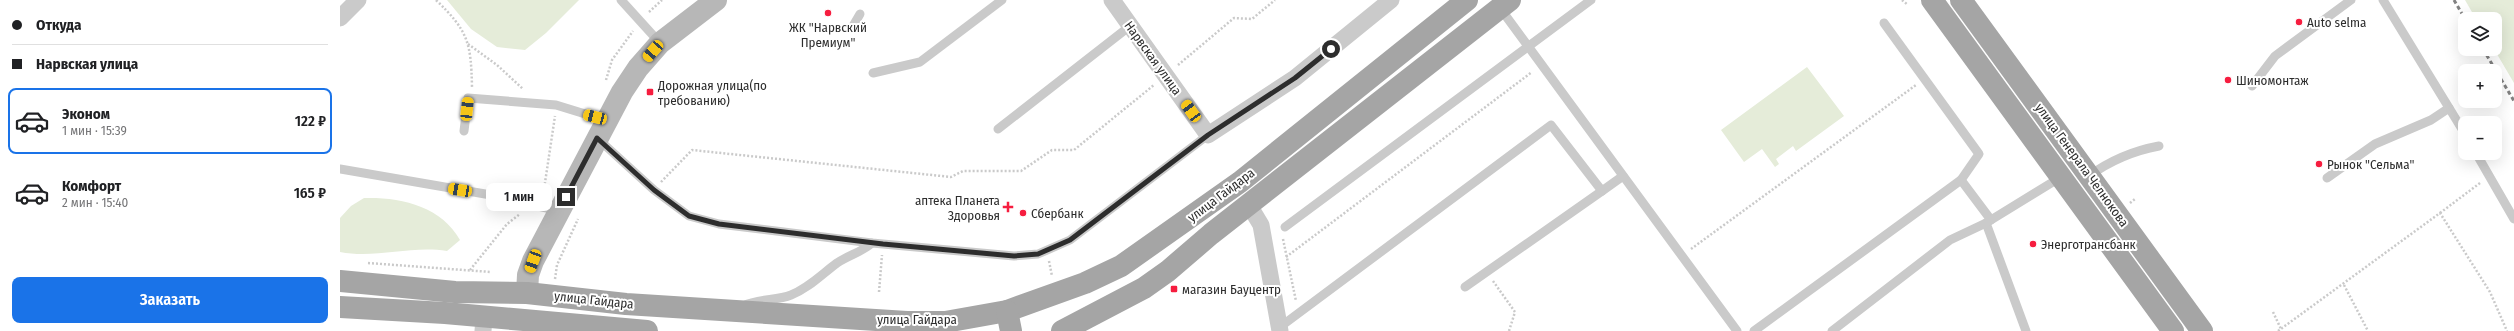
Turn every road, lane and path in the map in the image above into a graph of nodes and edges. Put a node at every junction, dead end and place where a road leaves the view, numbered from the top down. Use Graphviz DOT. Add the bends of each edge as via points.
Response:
graph roads {
  1 [pos="358,0"];
  2 [pos="436,0"];
  3 [pos="621,0"];
  4 [pos="662,0"];
  5 [pos="716,0"];
  6 [pos="1002,0"];
  7 [pos="1112,0"];
  8 [pos="1275,0"];
  9 [pos="1391,0"];
  10 [pos="1467,0"];
  11 [pos="1591,0"];
  12 [pos="1902,0"];
  13 [pos="1932,0"];
  14 [pos="1961,0"];
  15 [pos="2351,0"];
  16 [pos="2382,0"];
  17 [pos="1505,4"];
  18 [pos="1908,5"];
  19 [pos="860,14"];
  20 [pos="340,18"];
  21 [pos="640,21"];
  22 [pos="1884,23"];
  23 [pos="853,26"];
  24 [pos="1130,26"];
  25 [pos="660,43"];
  26 [pos="468,44"];
  27 [pos="1529,48"];
  28 [pos="1541,65"];
  29 [pos="873,72"];
  30 [pos="1165,75"];
  31 [pos="1924,78"];
  32 [pos="605,81"];
  33 [pos="2252,86"];
  34 [pos="472,99"];
  35 [pos="538,103"];
  36 [pos="2449,108"];
  37 [pos="609,118"];
  38 [pos="2458,123"];
  39 [pos="998,129"];
  40 [pos="464,131"];
  41 [pos="1208,135"];
  42 [pos="597,138"];
  43 [pos="2159,146"];
  44 [pos="2480,160"];
  45 [pos="340,169"];
  46 [pos="1623,176"];
  47 [pos="2089,176"];
  48 [pos="2061,177"];
  49 [pos="2489,177"];
  50 [pos="2326,178"];
  51 [pos="1961,180"];
  52 [pos="654,190"];
  53 [pos="1602,191"];
  54 [pos="1249,205"];
  55 [pos="2440,213"];
  56 [pos="569,214"];
  57 [pos="2514,219"];
  58 [pos="1988,221"];
  59 [pos="1284,231"];
  60 [pos="872,243"];
  61 [pos="883,244"];
  62 [pos="1047,250"];
  63 [pos="1682,256"];
  64 [pos="1286,257"];
  65 [pos="364,263"];
  66 [pos="1487,272"];
  67 [pos="499,273"];
  68 [pos="555,279"];
  69 [pos="1053,280"];
  70 [pos="340,281"];
  71 [pos="2344,285"];
  72 [pos="1466,287"];
  73 [pos="879,292"];
  74 [pos="527,293"];
  75 [pos="340,307"];
  76 [pos="732,312"];
  77 [pos="1298,312"];
  78 [pos="2273,312"];
  79 [pos="1009,321"];
  80 [pos="484,325"];
  81 [pos="1280,329"];
  82 [pos="2280,330"];
  83 [pos="647,331"];
  84 [pos="1062,331"];
  85 [pos="1509,331"];
  86 [pos="1737,331"];
  87 [pos="1754,331"];
  88 [pos="1832,331"];
  89 [pos="2026,331"];
  90 [pos="2173,331"];
  91 [pos="2202,331"];
  92 [pos="2368,331"];
  93 [pos="2507,331"];
  1 -- 20 [label="street"];
  2 -- 26 [label="path" via="465,32"];
  3 -- 21 [label="lane"];
  4 -- 21 [label="path"];
  5 -- 25 [label="street"];
  6 -- 29 [label="lane" via="920,62"];
  7 -- 24 [label="street, Нарвская улица"];
  8 -- 30 [label="path" via="1252,19 1234,18"];
  9 -- 41 [label="street" via="1295,78"];
  10 -- 79 [label="main road, улица Гайдара" via="1240,182 1158,242 1121,266"];
  11 -- 27 [label="lane"];
  12 -- 18 [label="path"];
  13 -- 48 [label="main road, улица Генерала Челнокова"];
  14 -- 47 [label="main road, улица Генерала Челнокова"];
  15 -- 33 [label="lane" via="2275,56"];
  16 -- 36 [label="lane"];
  17 -- 27 [label="lane"];
  17 -- 54 [label="main road, улица Гайдара"];
  19 -- 23 [label="lane"];
  21 -- 25 [label="lane"];
  21 -- 32 [label="path" via="612,60"];
  22 -- 31 [label="lane"];
  24 -- 30 [label="street, Нарвская улица"];
  24 -- 39 [label="lane"];
  25 -- 37 [label="street" via="634,74"];
  26 -- 34 [label="path" via="471,55"];
  26 -- 35 [label="path" via="498,65"];
  27 -- 28 [label="lane"];
  27 -- 59 [label="lane"];
  28 -- 46 [label="lane"];
  28 -- 64 [label="path"];
  30 -- 41 [label="street, Нарвская улица"];
  30 -- 52 [label="path" via="1074,150 1052,150 1021,171 963,171 951,177 692,150"];
  31 -- 51 [label="lane" via="1979,154"];
  31 -- 63 [label="path"];
  34 -- 35 [label="lane"];
  34 -- 40 [label="lane" via="468,98"];
  35 -- 37 [label="lane"];
  36 -- 38 [label="lane"];
  36 -- 50 [label="lane" via="2431,120 2375,144"];
  37 -- 42 [label="street"];
  41 -- 62 [label="lane" via="1070,240"];
  42 -- 52 [label="lane"];
  42 -- 56 [label="street"];
  43 -- 47 [label="lane" via="2136,151 2108,162"];
  44 -- 49 [label="lane"];
  45 -- 56 [label="lane" via="491,195"];
  46 -- 53 [label="lane"];
  46 -- 63 [label="lane"];
  47 -- 91 [label="main road, улица Генерала Челнокова"];
  48 -- 58 [label="lane"];
  48 -- 90 [label="main road, улица Генерала Челнокова"];
  49 -- 55 [label="path"];
  49 -- 57 [label="lane"];
  51 -- 58 [label="lane"];
  51 -- 87 [label="lane"];
  52 -- 60 [label="lane" via="689,216 719,224"];
  53 -- 66 [label="lane"];
  53 -- 77 [label="lane" via="1551,125"];
  54 -- 81 [label="street" via="1261,225"];
  54 -- 84 [label="main road, улица Гайдара" via="1144,288"];
  55 -- 71 [label="path"];
  55 -- 93 [label="path" via="2490,292"];
  56 -- 68 [label="path"];
  56 -- 74 [label="street" via="533,261 528,275"];
  58 -- 88 [label="lane" via="1950,240"];
  58 -- 89 [label="lane"];
  59 -- 64 [label="path"];
  60 -- 61 [label="lane"];
  60 -- 76 [label="lane" via="864,250 838,262 805,289 790,296 752,301"];
  61 -- 62 [label="lane" via="1014,256 1038,254"];
  61 -- 73 [label="path"];
  62 -- 69 [label="path"];
  63 -- 86 [label="lane"];
  64 -- 77 [label="path"];
  65 -- 67 [label="path"];
  66 -- 72 [label="lane"];
  66 -- 85 [label="path" via="1515,312"];
  70 -- 74 [label="main road, улица Гайдара" via="454,292"];
  71 -- 82 [label="path"];
  71 -- 92 [label="path"];
  74 -- 76 [label="main road, улица Гайдара"];
  75 -- 80 [label="main road, улица Гайдара" via="445,313"];
  76 -- 79 [label="main road, улица Гайдара" via="907,322"];
  77 -- 81 [label="lane"];
  78 -- 82 [label="path"];
  80 -- 83 [label="main road, улица Гайдара"];
}
